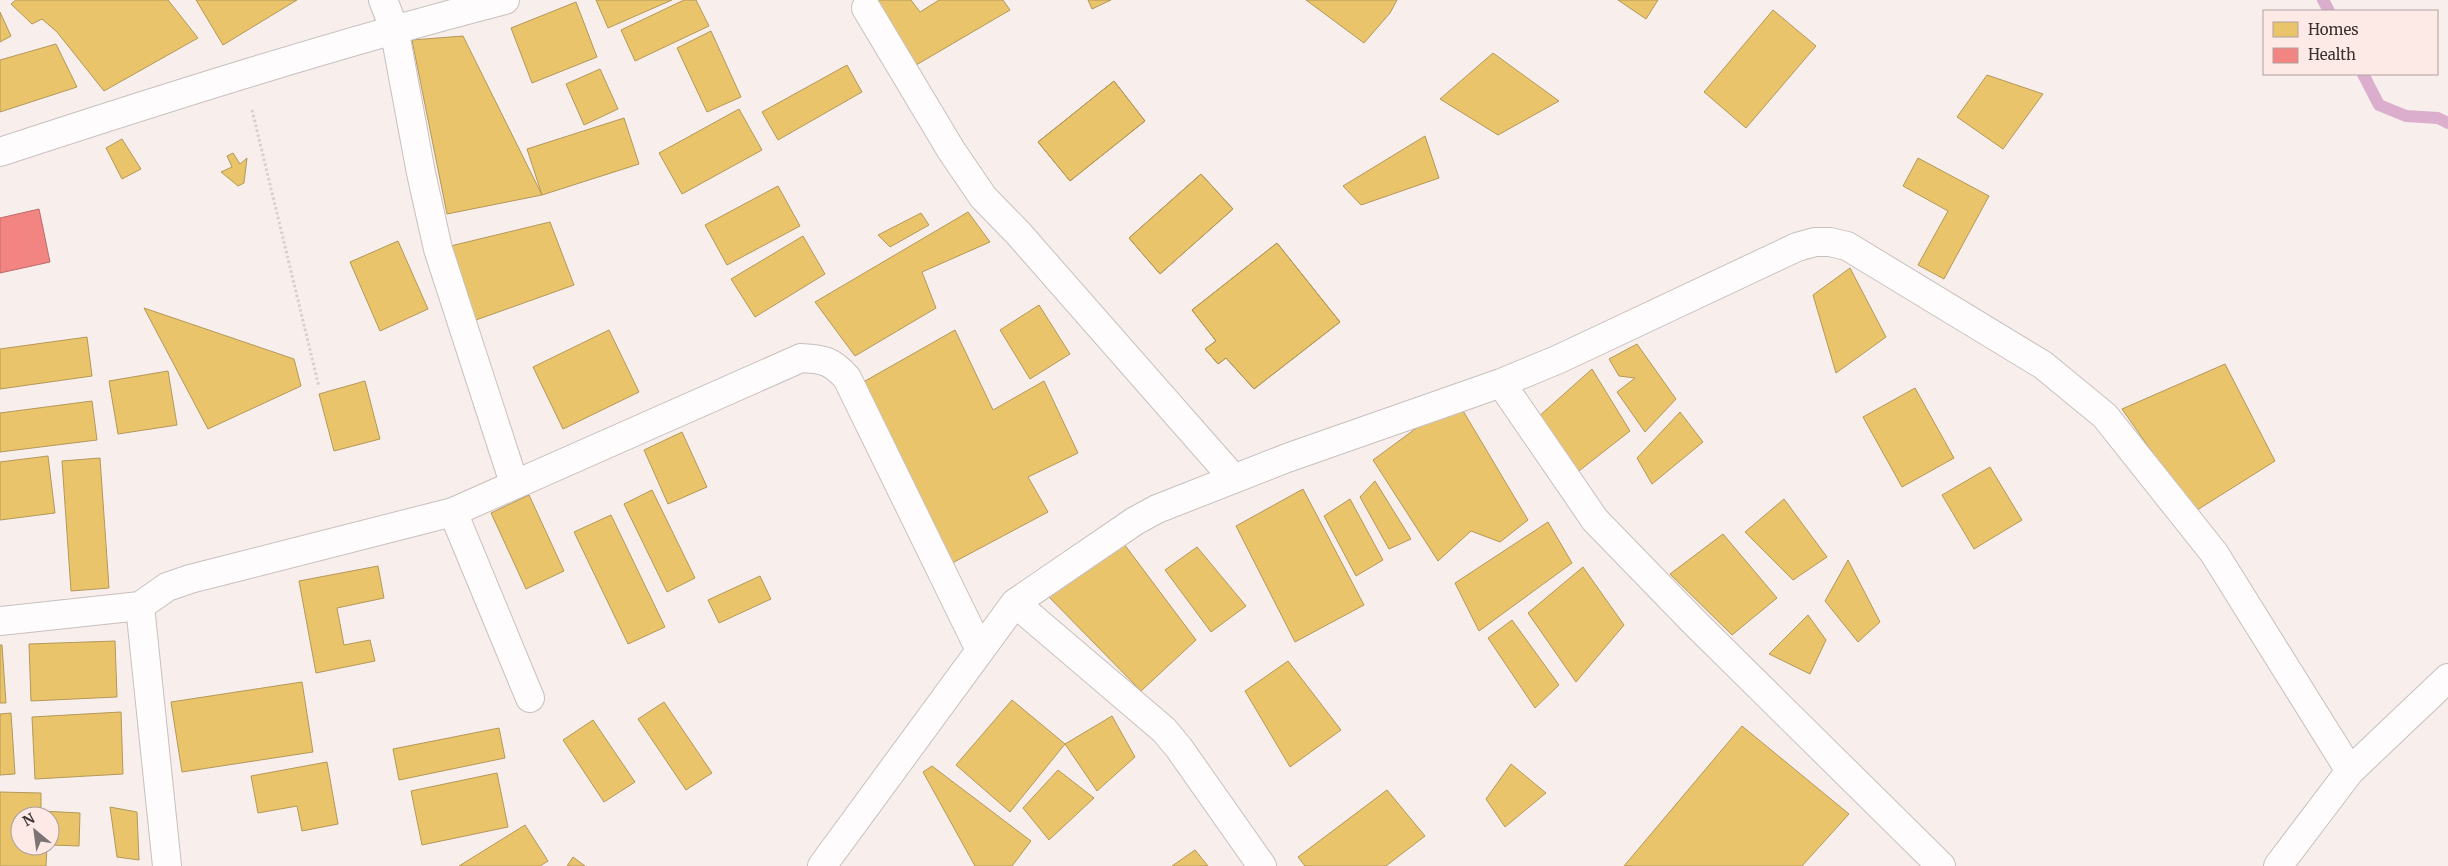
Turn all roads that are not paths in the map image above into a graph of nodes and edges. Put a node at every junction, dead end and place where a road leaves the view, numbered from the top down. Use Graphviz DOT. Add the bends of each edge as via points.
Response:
graph roads {
  1 [pos="383,0"];
  2 [pos="505,0"];
  3 [pos="866,8"];
  4 [pos="394,28"];
  5 [pos="0,152"];
  6 [pos="1501,383"];
  7 [pos="1234,479"];
  8 [pos="514,483"];
  9 [pos="453,512"];
  10 [pos="1015,603"];
  11 [pos="140,606"];
  12 [pos="0,621"];
  13 [pos="980,650"];
  14 [pos="2448,678"];
  15 [pos="530,698"];
  16 [pos="2350,771"];
  17 [pos="167,866"];
  18 [pos="822,866"];
  19 [pos="1262,866"];
  20 [pos="1941,866"];
  21 [pos="2278,866"];
  1 -- 4 [label="street"];
  2 -- 4 [label="street"];
  3 -- 7 [label="street" via="983,197"];
  4 -- 5 [label="street"];
  4 -- 8 [label="street" via="438,249"];
  6 -- 7 [label="street"];
  6 -- 16 [label="street" via="1559,359 1797,246 1830,242 1847,246 2043,365 2105,416 2214,553"];
  6 -- 20 [label="street" via="1595,520"];
  7 -- 10 [label="street" via="1134,521"];
  8 -- 9 [label="street"];
  8 -- 13 [label="street" via="801,358 820,358 836,365 847,378"];
  9 -- 11 [label="street" via="190,579 167,587"];
  9 -- 15 [label="street"];
  10 -- 13 [label="street"];
  10 -- 19 [label="street" via="1164,730"];
  11 -- 12 [label="street"];
  11 -- 17 [label="street"];
  13 -- 18 [label="street"];
  14 -- 16 [label="street"];
  16 -- 21 [label="street"];
}
